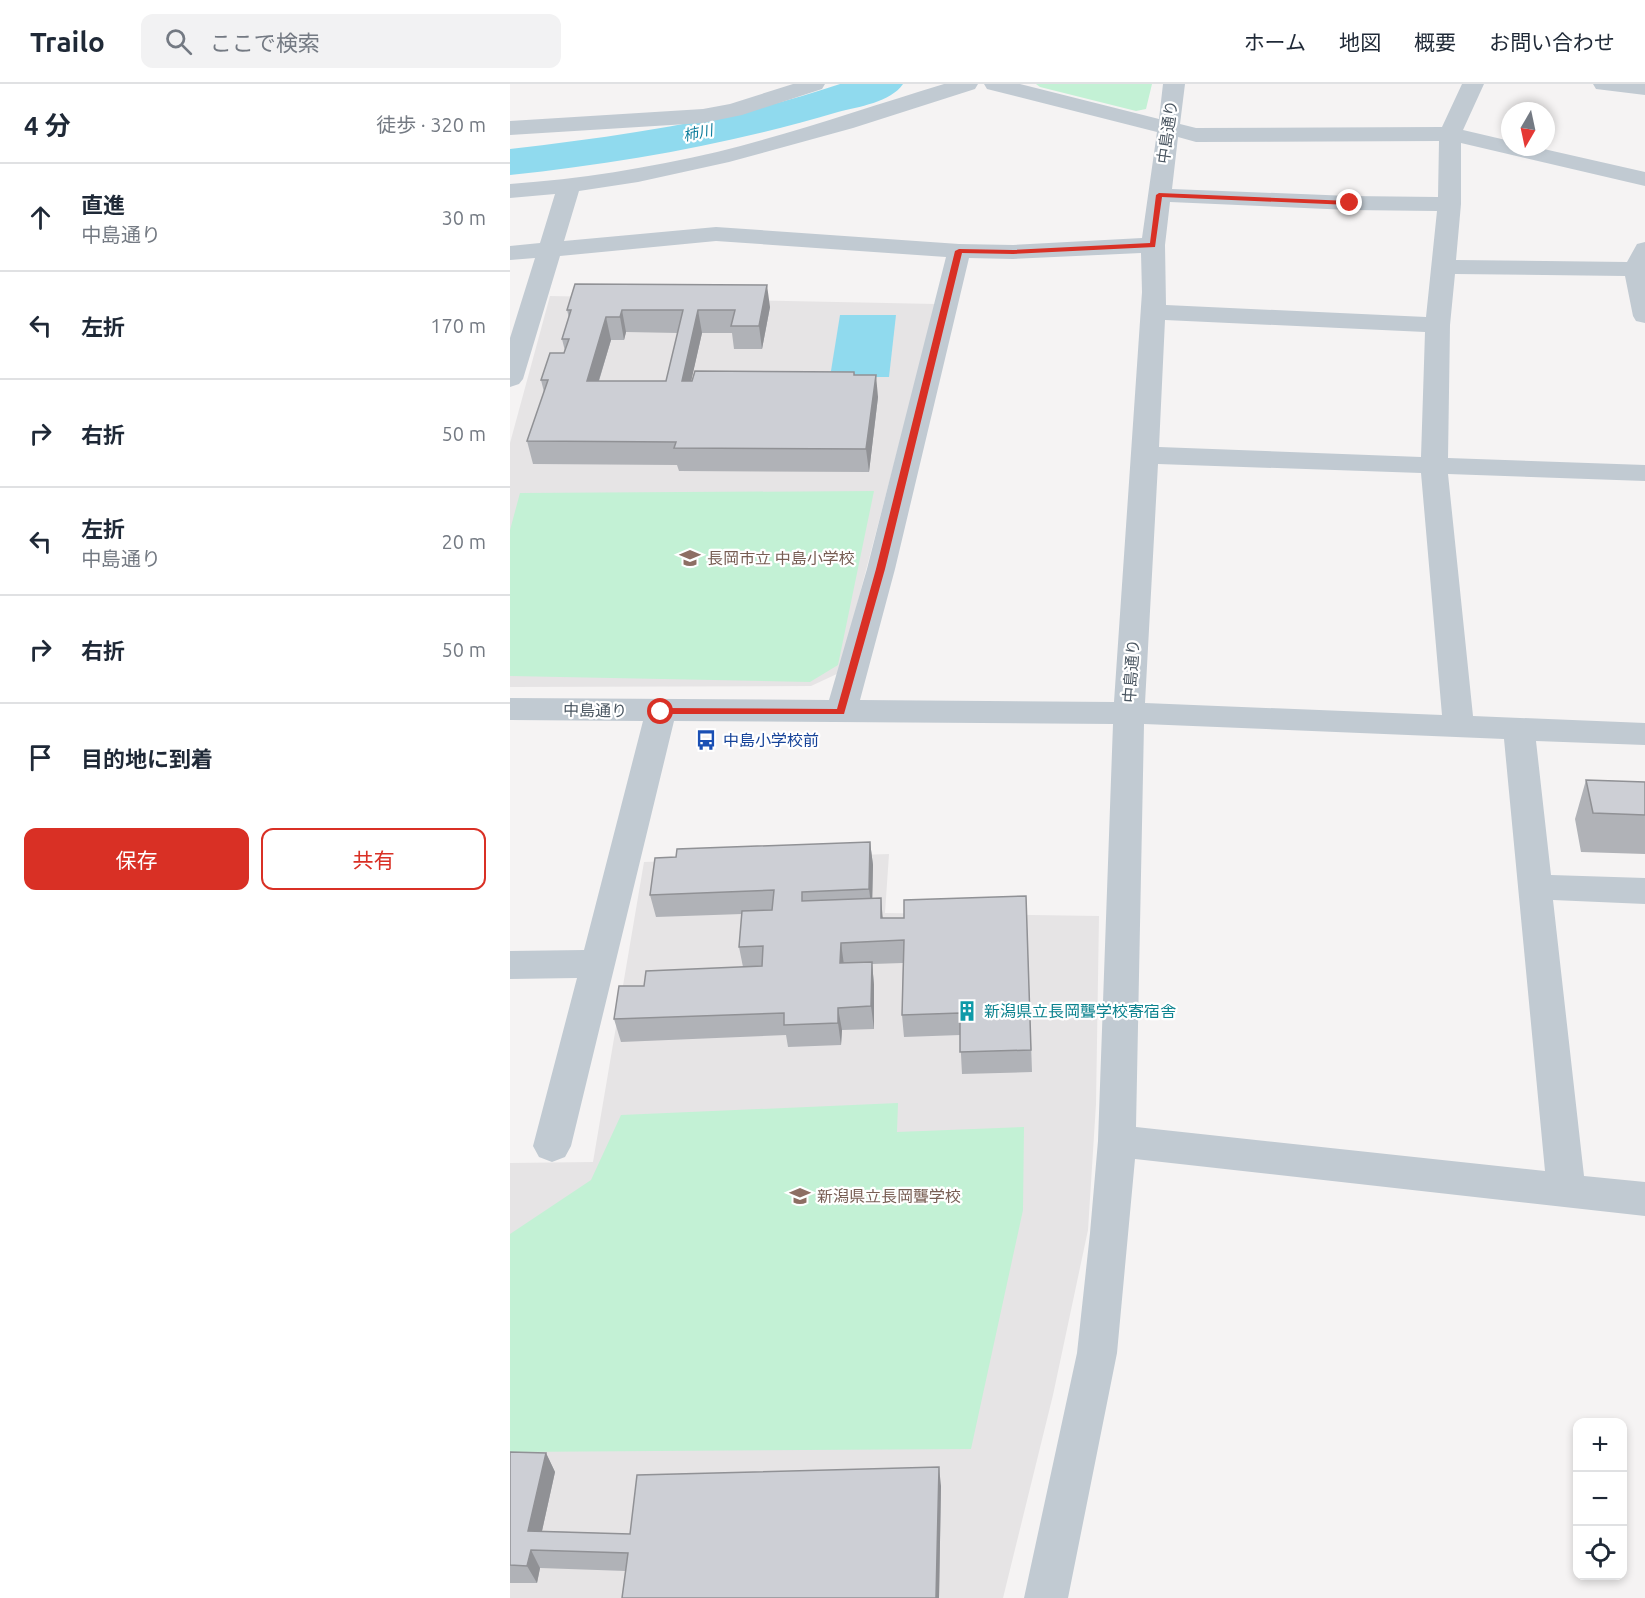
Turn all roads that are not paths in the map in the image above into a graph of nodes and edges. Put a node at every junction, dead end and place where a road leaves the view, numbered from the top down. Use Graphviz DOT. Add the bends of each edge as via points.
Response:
graph roads {
  1 [pos="814,84"];
  2 [pos="967,84"];
  3 [pos="995,84"];
  4 [pos="1174,84"];
  5 [pos="1473,84"];
  6 [pos="1604,84"];
  7 [pos="1645,89"];
  8 [pos="510,128"];
  9 [pos="1166,130"];
  10 [pos="1450,134"];
  11 [pos="1645,179"];
  12 [pos="569,187"];
  13 [pos="510,191"];
  14 [pos="1159,195"];
  15 [pos="1449,204"];
  16 [pos="1153,245"];
  17 [pos="552,249"];
  18 [pos="959,251"];
  19 [pos="510,253"];
  20 [pos="1640,259"];
  21 [pos="1442,267"];
  22 [pos="1153,312"];
  23 [pos="1645,316"];
  24 [pos="1438,325"];
  25 [pos="510,379"];
  26 [pos="1145,455"];
  27 [pos="1434,466"];
  28 [pos="1645,473"];
  29 [pos="510,709"];
  30 [pos="661,712"];
  31 [pos="841,712"];
  32 [pos="1129,712"];
  33 [pos="1458,727"];
  34 [pos="1519,730"];
  35 [pos="1645,734"];
  36 [pos="1535,887"];
  37 [pos="1645,891"];
  38 [pos="510,964"];
  39 [pos="598,964"];
  40 [pos="1117,1141"];
  41 [pos="552,1146"];
  42 [pos="1566,1189"];
  43 [pos="1645,1198"];
  44 [pos="1046,1598"];
  1 -- 8 [label="street" via="703,116"];
  2 -- 12 [label="street" via="718,160"];
  3 -- 9 [label="street"];
  4 -- 9 [label="street, 中島通り"];
  5 -- 10 [label="street"];
  6 -- 7 [label="street"];
  9 -- 10 [label="street" via="1196,135"];
  9 -- 14 [label="street, 中島通り"];
  10 -- 11 [label="street"];
  10 -- 15 [label="street"];
  12 -- 13 [label="street"];
  12 -- 17 [label="street"];
  14 -- 15 [label="street"];
  14 -- 16 [label="street, 中島通り"];
  15 -- 21 [label="street"];
  16 -- 18 [label="street"];
  16 -- 22 [label="street, 中島通り"];
  17 -- 18 [label="street" via="716,234"];
  17 -- 19 [label="street"];
  17 -- 25 [label="street"];
  18 -- 31 [label="street"];
  20 -- 21 [label="street"];
  20 -- 23 [label="street"];
  21 -- 24 [label="street"];
  22 -- 24 [label="street"];
  22 -- 26 [label="street, 中島通り"];
  24 -- 27 [label="street"];
  26 -- 27 [label="street"];
  26 -- 32 [label="street, 中島通り"];
  27 -- 28 [label="street"];
  27 -- 33 [label="street"];
  29 -- 30 [label="street, 中島通り"];
  30 -- 31 [label="street, 中島通り"];
  30 -- 39 [label="street"];
  31 -- 32 [label="street, 中島通り"];
  32 -- 33 [label="street"];
  32 -- 40 [label="street"];
  33 -- 34 [label="street"];
  34 -- 35 [label="street"];
  34 -- 36 [label="street"];
  36 -- 37 [label="street"];
  36 -- 42 [label="street"];
  38 -- 39 [label="street"];
  39 -- 41 [label="street"];
  40 -- 42 [label="street"];
  40 -- 44 [label="street" via="1097,1353"];
  42 -- 43 [label="street"];
}
